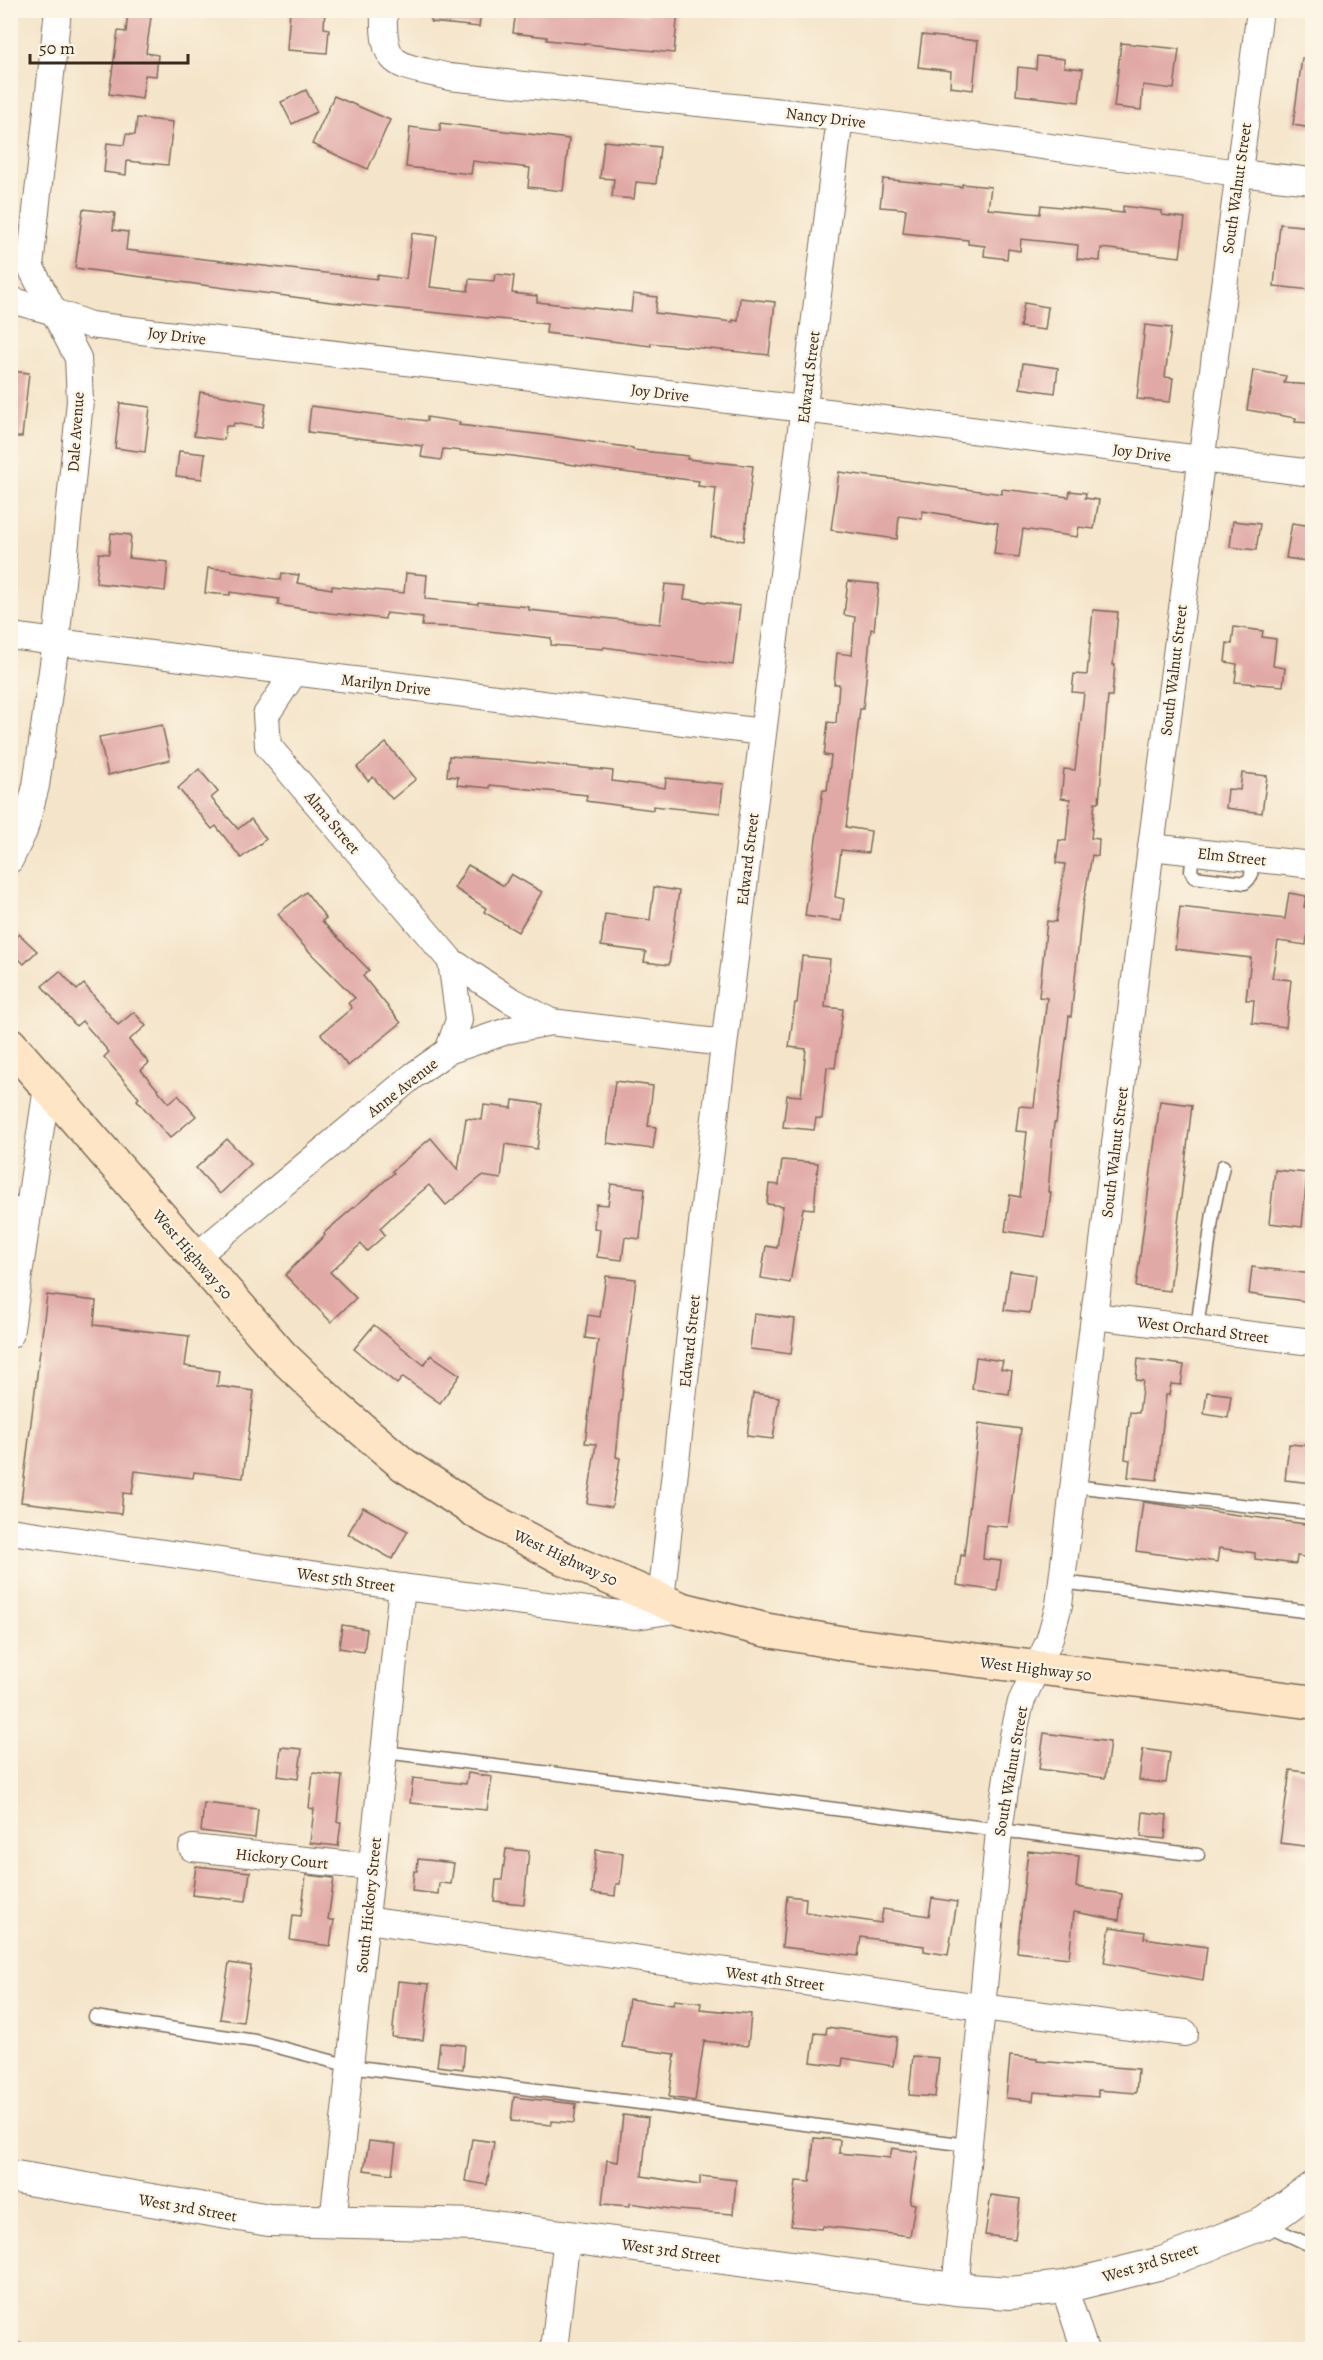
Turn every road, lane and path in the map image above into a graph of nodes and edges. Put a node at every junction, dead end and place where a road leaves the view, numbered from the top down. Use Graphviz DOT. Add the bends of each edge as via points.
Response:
graph roads {
  1 [pos="58,10"];
  2 [pos="384,10"];
  3 [pos="1260,10"];
  4 [pos="840,118"];
  5 [pos="1238,174"];
  6 [pos="1312,181"];
  7 [pos="10,300"];
  8 [pos="55,312"];
  9 [pos="804,409"];
  10 [pos="1200,459"];
  11 [pos="1312,473"];
  12 [pos="10,636"];
  13 [pos="56,642"];
  14 [pos="294,673"];
  15 [pos="762,732"];
  16 [pos="1151,847"];
  17 [pos="10,860"];
  18 [pos="1312,865"];
  19 [pos="451,961"];
  20 [pos="551,1022"];
  21 [pos="724,1043"];
  22 [pos="10,1044"];
  23 [pos="448,1052"];
  24 [pos="47,1087"];
  25 [pos="1223,1166"];
  26 [pos="10,1199"];
  27 [pos="27,1220"];
  28 [pos="195,1257"];
  29 [pos="1094,1316"];
  30 [pos="1197,1328"];
  31 [pos="10,1335"];
  32 [pos="1312,1342"];
  33 [pos="1073,1486"];
  34 [pos="1312,1514"];
  35 [pos="10,1531"];
  36 [pos="1061,1582"];
  37 [pos="402,1587"];
  38 [pos="672,1605"];
  39 [pos="1312,1612"];
  40 [pos="1037,1668"];
  41 [pos="1312,1702"];
  42 [pos="385,1752"];
  43 [pos="999,1831"];
  44 [pos="192,1848"];
  45 [pos="1198,1855"];
  46 [pos="372,1867"];
  47 [pos="366,1920"];
  48 [pos="981,2007"];
  49 [pos="95,2017"];
  50 [pos="1185,2033"];
  51 [pos="350,2066"];
  52 [pos="968,2145"];
  53 [pos="10,2176"];
  54 [pos="1312,2188"];
  55 [pos="333,2222"];
  56 [pos="1264,2223"];
  57 [pos="567,2236"];
  58 [pos="1312,2246"];
  59 [pos="1064,2287"];
  60 [pos="955,2289"];
  61 [pos="10,2348"];
  62 [pos="20,2349"];
  63 [pos="554,2349"];
  64 [pos="1085,2349"];
  1 -- 8 [label="street, Dale Avenue" via="30,266"];
  2 -- 4 [label="street, Nancy Drive" via="383,38 389,55 401,65 449,77"];
  3 -- 5 [label="street, South Walnut Street"];
  4 -- 5 [label="street, Nancy Drive"];
  4 -- 9 [label="street, Edward Street"];
  5 -- 6 [label="street, Nancy Drive"];
  5 -- 10 [label="street, South Walnut Street"];
  7 -- 8 [label="street, Joy Drive"];
  8 -- 9 [label="street, Joy Drive" via="90,325"];
  8 -- 13 [label="street, Dale Avenue" via="78,358 80,401"];
  9 -- 10 [label="street, Joy Drive"];
  9 -- 15 [label="street, Edward Street"];
  10 -- 11 [label="street, Joy Drive"];
  10 -- 16 [label="street, South Walnut Street"];
  12 -- 13 [label="street, Marilyn Drive"];
  13 -- 14 [label="street, Marilyn Drive"];
  13 -- 17 [label="street, Dale Avenue" via="36,786 24,831"];
  14 -- 15 [label="street, Marilyn Drive"];
  14 -- 19 [label="street, Alma Street" via="266,715 268,746"];
  15 -- 21 [label="street, Edward Street"];
  16 -- 18 [label="street, Elm Street"];
  16 -- 29 [label="street, South Walnut Street"];
  19 -- 20 [label="street, Alma Street"];
  19 -- 23 [label="street" via="459,1020"];
  20 -- 21 [label="street, Anne Avenue"];
  20 -- 23 [label="street, Anne Avenue" via="510,1030"];
  21 -- 38 [label="street, Edward Street" via="701,1225"];
  22 -- 24 [label="main road, West Highway 50"];
  23 -- 28 [label="street, Anne Avenue" via="414,1074"];
  24 -- 27 [label="street"];
  24 -- 28 [label="main road, West Highway 50"];
  25 -- 30 [label="lane"];
  26 -- 27 [label="lane"];
  27 -- 31 [label="street"];
  28 -- 38 [label="main road, West Highway 50" via="282,1356 404,1466 552,1553"];
  29 -- 30 [label="street, West Orchard Street"];
  29 -- 33 [label="street, South Walnut Street"];
  30 -- 32 [label="street, West Orchard Street"];
  33 -- 34 [label="lane"];
  33 -- 36 [label="street, South Walnut Street"];
  35 -- 37 [label="street, West 5th Street"];
  36 -- 39 [label="lane"];
  36 -- 40 [label="street, South Walnut Street" via="1049,1641"];
  37 -- 38 [label="street, West 5th Street" via="636,1616"];
  37 -- 42 [label="street, South Hickory Street"];
  38 -- 40 [label="main road, West Highway 50" via="766,1630"];
  40 -- 41 [label="main road, West Highway 50"];
  40 -- 43 [label="street, South Walnut Street" via="1021,1702 1013,1736"];
  42 -- 43 [label="lane"];
  42 -- 46 [label="street, South Hickory Street"];
  43 -- 45 [label="lane"];
  43 -- 48 [label="street, South Walnut Street"];
  44 -- 46 [label="street, Hickory Court"];
  46 -- 47 [label="street, South Hickory Street"];
  47 -- 48 [label="street, West 4th Street"];
  47 -- 51 [label="street, South Hickory Street"];
  48 -- 50 [label="street, West 4th Street"];
  48 -- 52 [label="street, South Walnut Street"];
  49 -- 51 [label="lane" via="255,2041"];
  51 -- 52 [label="lane"];
  51 -- 55 [label="street, South Hickory Street"];
  52 -- 60 [label="street, South Walnut Street"];
  53 -- 55 [label="street, West 3rd Street" via="269,2220"];
  54 -- 56 [label="street, West 3rd Street"];
  55 -- 57 [label="street, West 3rd Street" via="479,2225"];
  56 -- 58 [label="lane"];
  56 -- 59 [label="street, West 3rd Street" via="1162,2263"];
  57 -- 60 [label="street, West 3rd Street"];
  57 -- 63 [label="street"];
  59 -- 60 [label="street, West 3rd Street" via="1010,2293"];
  59 -- 64 [label="street"];
  61 -- 62 [label="lane"];
}
